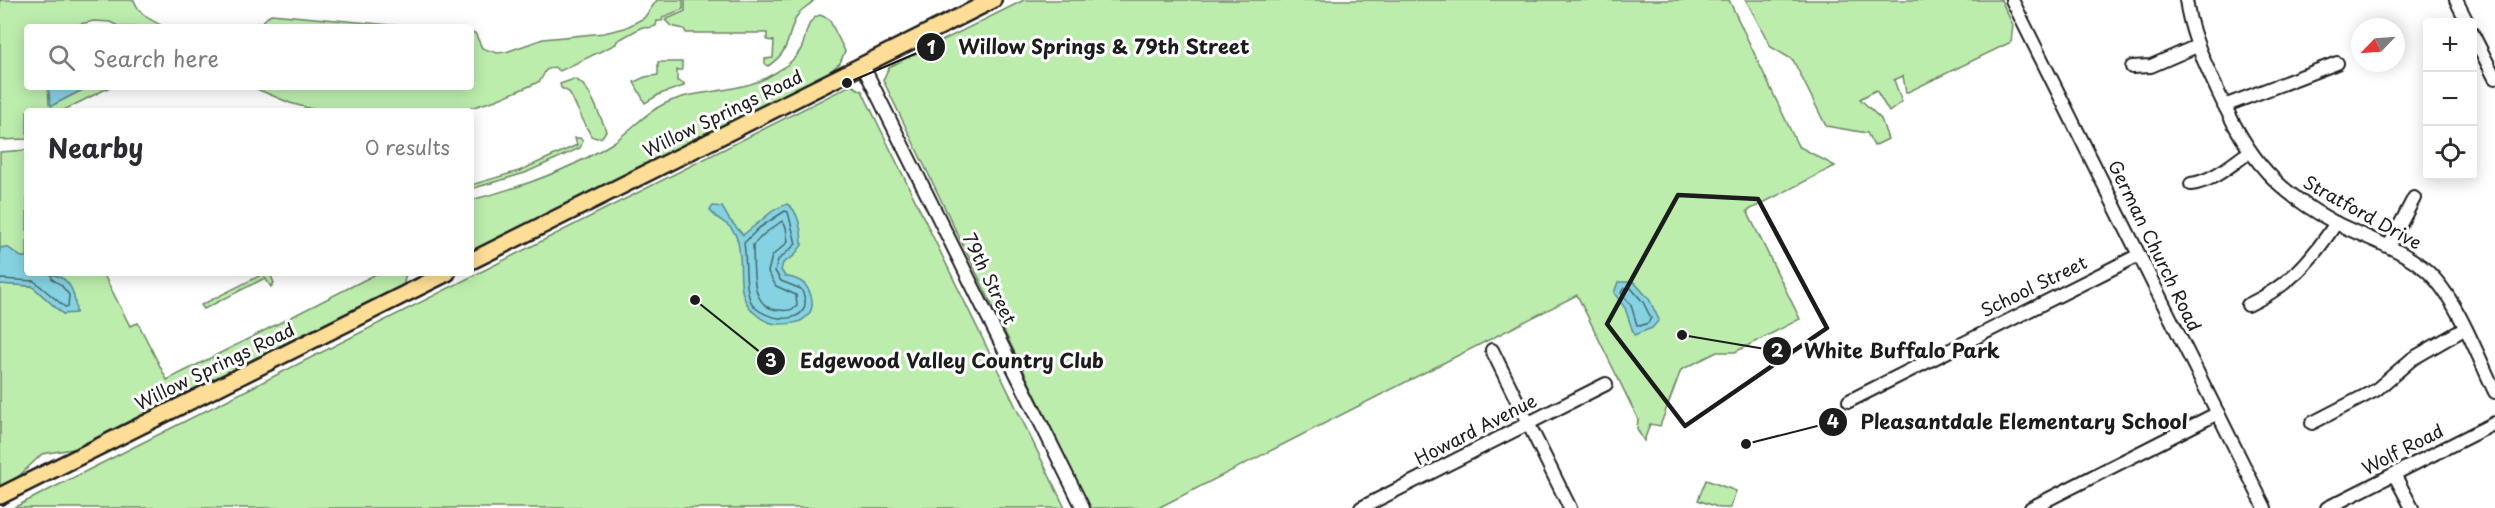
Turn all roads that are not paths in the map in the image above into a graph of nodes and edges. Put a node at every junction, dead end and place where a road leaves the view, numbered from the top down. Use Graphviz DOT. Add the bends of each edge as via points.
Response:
graph roads {
  1 [pos="993,0"];
  2 [pos="2012,0"];
  3 [pos="2186,0"];
  4 [pos="2456,0"];
  5 [pos="2466,18"];
  6 [pos="2477,43"];
  7 [pos="2198,46"];
  8 [pos="2337,63"];
  9 [pos="863,66"];
  10 [pos="2132,67"];
  11 [pos="2495,78"];
  12 [pos="2224,106"];
  13 [pos="2249,152"];
  14 [pos="2191,184"];
  15 [pos="2415,198"];
  16 [pos="2336,223"];
  17 [pos="2389,246"];
  18 [pos="2139,255"];
  19 [pos="474,260"];
  20 [pos="441,276"];
  21 [pos="2248,305"];
  22 [pos="2464,329"];
  23 [pos="1492,350"];
  24 [pos="1606,384"];
  25 [pos="2495,392"];
  26 [pos="1849,401"];
  27 [pos="2218,413"];
  28 [pos="2312,423"];
  29 [pos="2495,423"];
  30 [pos="1528,424"];
  31 [pos="2394,474"];
  32 [pos="0,496"];
  33 [pos="1083,508"];
  34 [pos="1361,508"];
  35 [pos="1570,508"];
  36 [pos="2031,508"];
  37 [pos="2265,508"];
  38 [pos="2327,508"];
  39 [pos="2412,508"];
  1 -- 9 [label="main road, Willow Springs Road"];
  2 -- 18 [label="street, German Church Road"];
  3 -- 7 [label="street, Stratford Drive"];
  4 -- 5 [label="street"];
  6 -- 11 [label="street"];
  7 -- 10 [label="street" via="2151,66"];
  7 -- 12 [label="street, Stratford Drive"];
  8 -- 12 [label="street"];
  9 -- 19 [label="main road, Willow Springs Road"];
  9 -- 33 [label="street, 79th Street"];
  12 -- 13 [label="street, Stratford Drive"];
  13 -- 14 [label="street" via="2209,179"];
  13 -- 16 [label="street, Stratford Drive" via="2282,189"];
  15 -- 17 [label="street"];
  16 -- 17 [label="street, Stratford Drive"];
  16 -- 21 [label="street" via="2303,269 2273,293"];
  17 -- 22 [label="street, Stratford Drive" via="2427,271 2448,296"];
  18 -- 26 [label="street, School Street"];
  18 -- 27 [label="street, German Church Road"];
  20 -- 32 [label="main road, Willow Springs Road"];
  22 -- 25 [label="street, Stratford Drive"];
  22 -- 28 [label="street" via="2412,359 2376,390"];
  23 -- 30 [label="street"];
  24 -- 30 [label="street, Howard Avenue"];
  27 -- 36 [label="street"];
  27 -- 37 [label="street, German Church Road"];
  29 -- 31 [label="street, Wolf Road"];
  30 -- 34 [label="street, Howard Avenue"];
  30 -- 35 [label="street"];
  31 -- 38 [label="street, Wolf Road"];
  31 -- 39 [label="street"];
}
